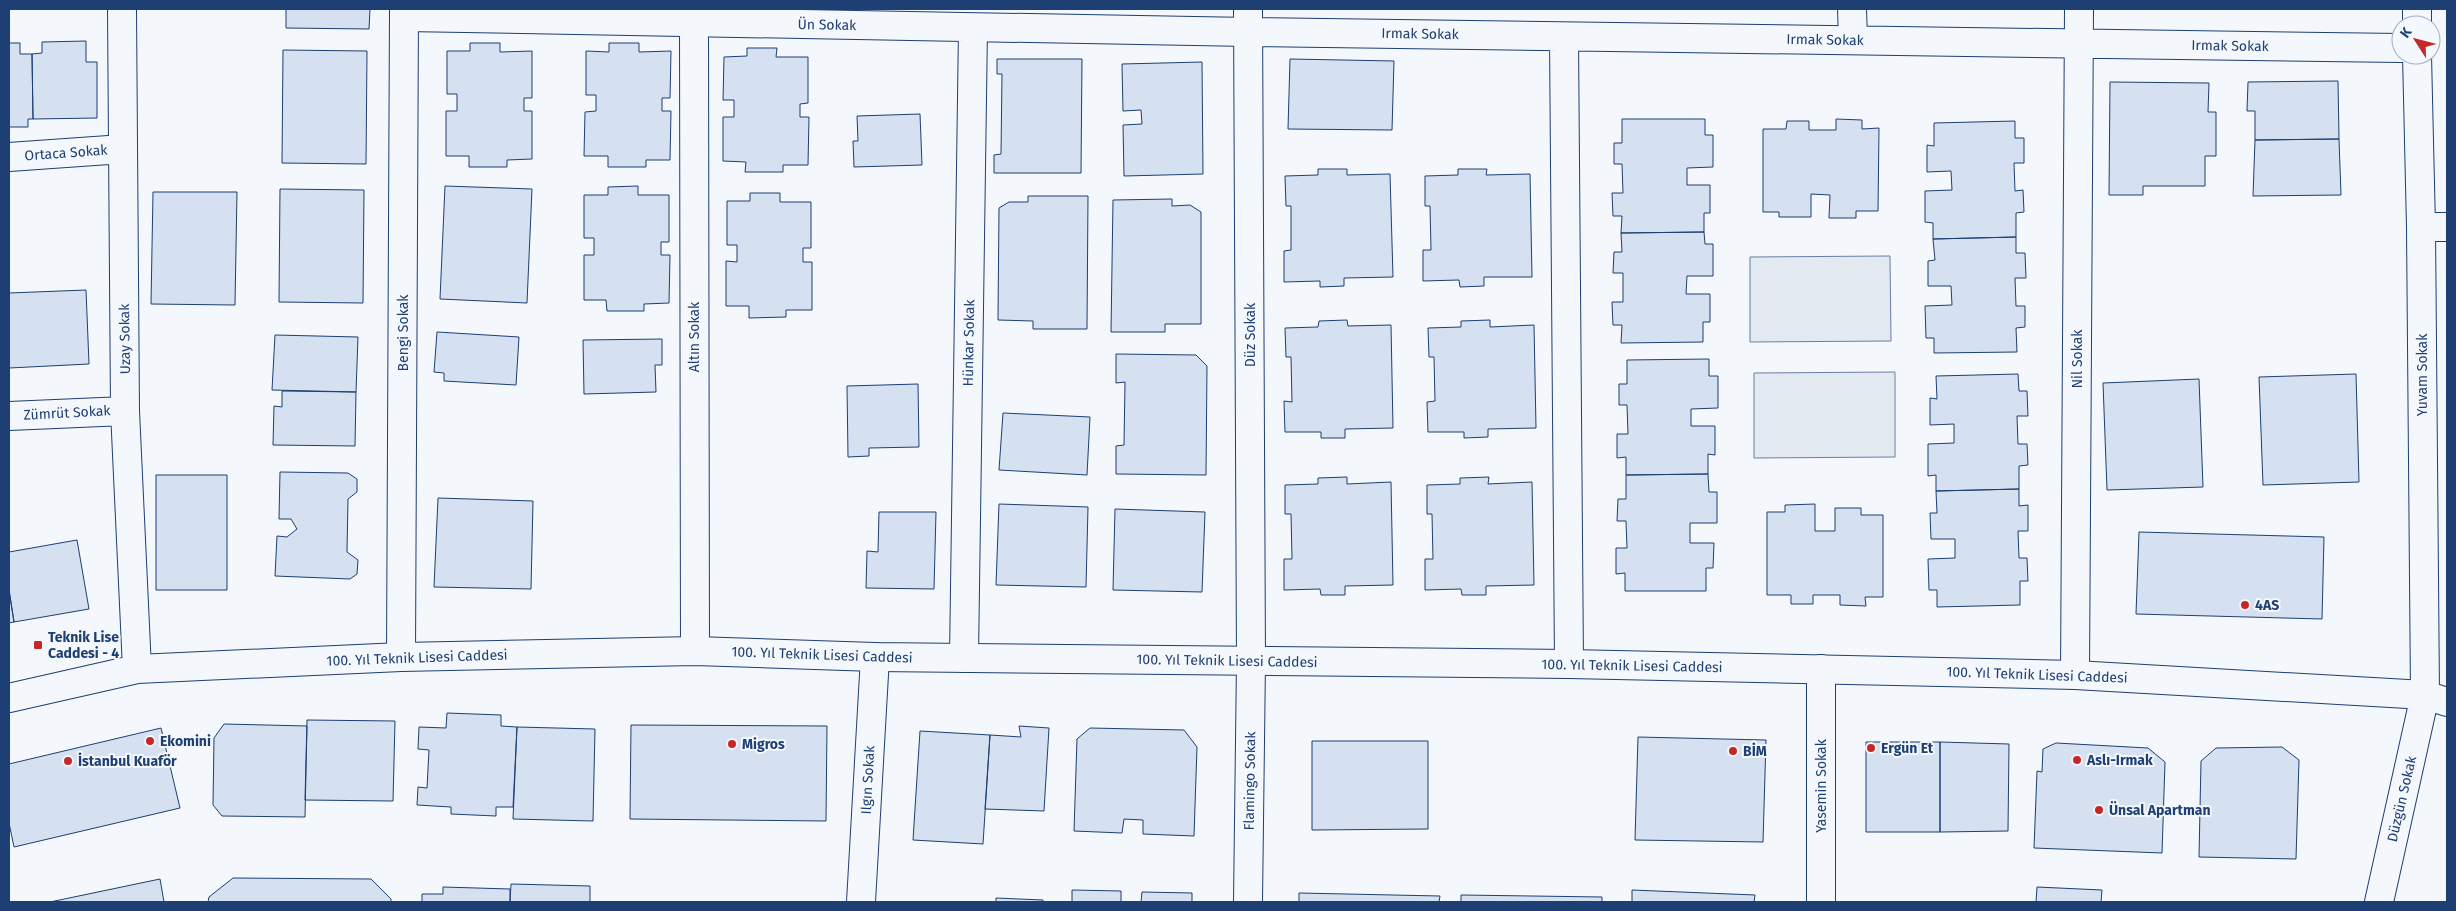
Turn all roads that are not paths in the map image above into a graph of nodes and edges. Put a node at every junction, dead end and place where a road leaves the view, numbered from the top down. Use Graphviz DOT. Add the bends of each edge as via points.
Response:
graph roads {
  1 [pos="122,9"];
  2 [pos="1852,9"];
  3 [pos="2079,9"];
  4 [pos="405,13"];
  5 [pos="867,17"];
  6 [pos="1248,21"];
  7 [pos="694,22"];
  8 [pos="974,28"];
  9 [pos="1564,36"];
  10 [pos="1853,40"];
  11 [pos="2079,44"];
  12 [pos="2391,48"];
  13 [pos="2418,65"];
  14 [pos="123,149"];
  15 [pos="9,157"];
  16 [pos="2434,227"];
  17 [pos="126,411"];
  18 [pos="9,416"];
  19 [pos="695,651"];
  20 [pos="401,657"];
  21 [pos="875,657"];
  22 [pos="964,658"];
  23 [pos="1251,661"];
  24 [pos="1568,664"];
  25 [pos="1821,669"];
  26 [pos="137,670"];
  27 [pos="2075,675"];
  28 [pos="9,698"];
  29 [pos="2436,699"];
  30 [pos="861,902"];
  31 [pos="1248,902"];
  32 [pos="1822,902"];
  33 [pos="2379,902"];
  1 -- 14 [label="street, Uzay Sokak"];
  2 -- 10 [label="street"];
  3 -- 11 [label="street, Nil Sokak"];
  4 -- 7 [label="street, Ün Sokak"];
  4 -- 20 [label="street, Bengi Sokak"];
  5 -- 7 [label="street, Ün Sokak"];
  5 -- 8 [label="street, Ün Sokak"];
  6 -- 8 [label="street, Ün Sokak"];
  6 -- 9 [label="street, Irmak Sokak"];
  6 -- 23 [label="street, Düz Sokak"];
  7 -- 19 [label="street, Altın Sokak"];
  8 -- 22 [label="street, Hünkar Sokak"];
  9 -- 10 [label="street, Irmak Sokak"];
  9 -- 24 [label="street"];
  10 -- 11 [label="street, Irmak Sokak"];
  11 -- 12 [label="street, Irmak Sokak"];
  11 -- 27 [label="street, Nil Sokak"];
  13 -- 16 [label="street, Yuvam Sokak"];
  14 -- 15 [label="street, Ortaca Sokak"];
  14 -- 17 [label="street, Uzay Sokak"];
  16 -- 29 [label="street, Yuvam Sokak"];
  17 -- 18 [label="street, Zümrüt Sokak"];
  17 -- 26 [label="street, Uzay Sokak"];
  19 -- 20 [label="street, 100. Yıl Teknik Lisesi Caddesi"];
  19 -- 21 [label="street, 100. Yıl Teknik Lisesi Caddesi"];
  20 -- 26 [label="street, 100. Yıl Teknik Lisesi Caddesi"];
  21 -- 22 [label="street, 100. Yıl Teknik Lisesi Caddesi"];
  21 -- 30 [label="street, Ilgın Sokak"];
  22 -- 23 [label="street, 100. Yıl Teknik Lisesi Caddesi"];
  23 -- 24 [label="street, 100. Yıl Teknik Lisesi Caddesi"];
  23 -- 31 [label="street, Flamingo Sokak"];
  24 -- 25 [label="street, 100. Yıl Teknik Lisesi Caddesi"];
  25 -- 27 [label="street, 100. Yıl Teknik Lisesi Caddesi"];
  25 -- 32 [label="street, Yasemin Sokak"];
  26 -- 28 [label="street, 100. Yıl Teknik Lisesi Caddesi"];
  27 -- 29 [label="street, 100. Yıl Teknik Lisesi Caddesi"];
  29 -- 33 [label="street, Düzgün Sokak"];
}
